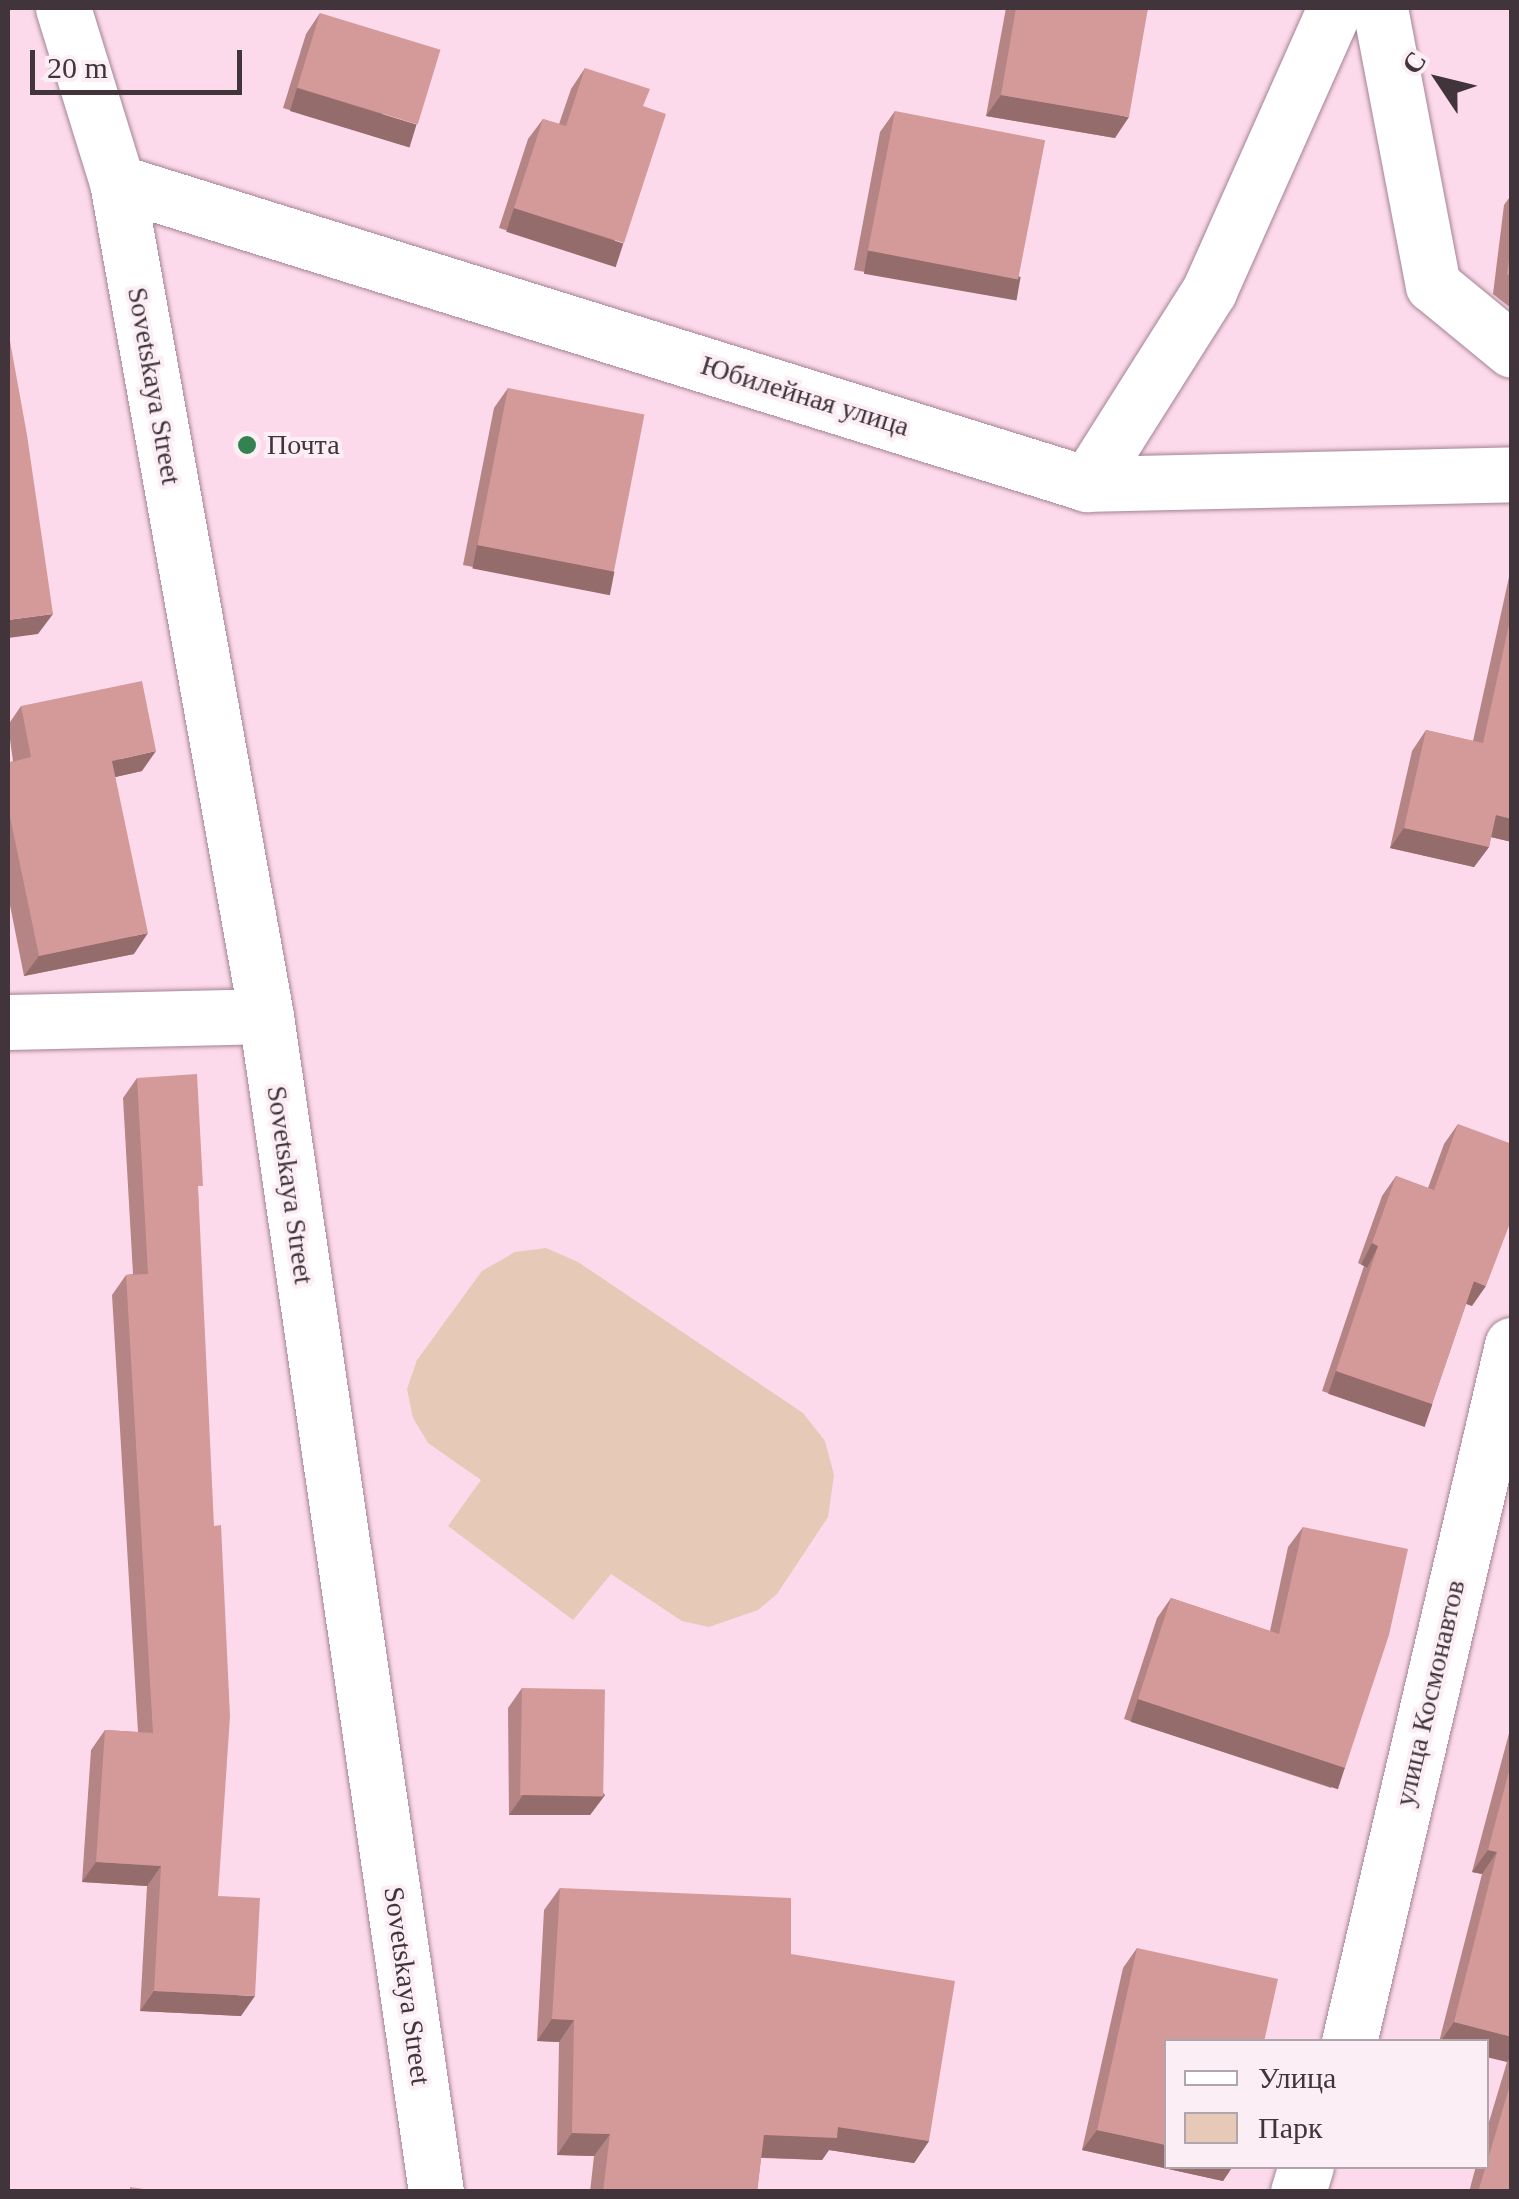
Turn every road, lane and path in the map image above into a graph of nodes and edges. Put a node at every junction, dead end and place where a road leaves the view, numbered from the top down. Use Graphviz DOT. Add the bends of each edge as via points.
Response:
graph roads {
  1 [pos="63,8"];
  2 [pos="1335,8"];
  3 [pos="1380,8"];
  4 [pos="117,182"];
  5 [pos="1512,350"];
  6 [pos="1512,474"];
  7 [pos="1087,484"];
  8 [pos="266,1016"];
  9 [pos="8,1022"];
  10 [pos="1512,1345"];
  11 [pos="1349,2039"];
  12 [pos="436,2192"];
  1 -- 4 [label="street, Sovetskaya Street"];
  2 -- 7 [label="street" via="1209,291"];
  3 -- 5 [label="street" via="1433,285"];
  4 -- 7 [label="street, Юбилейная улица"];
  4 -- 8 [label="street, Sovetskaya Street"];
  6 -- 7 [label="street, Юбилейная улица"];
  8 -- 9 [label="street"];
  8 -- 12 [label="street, Sovetskaya Street"];
  10 -- 11 [label="street, улица Космонавтов"];
}
